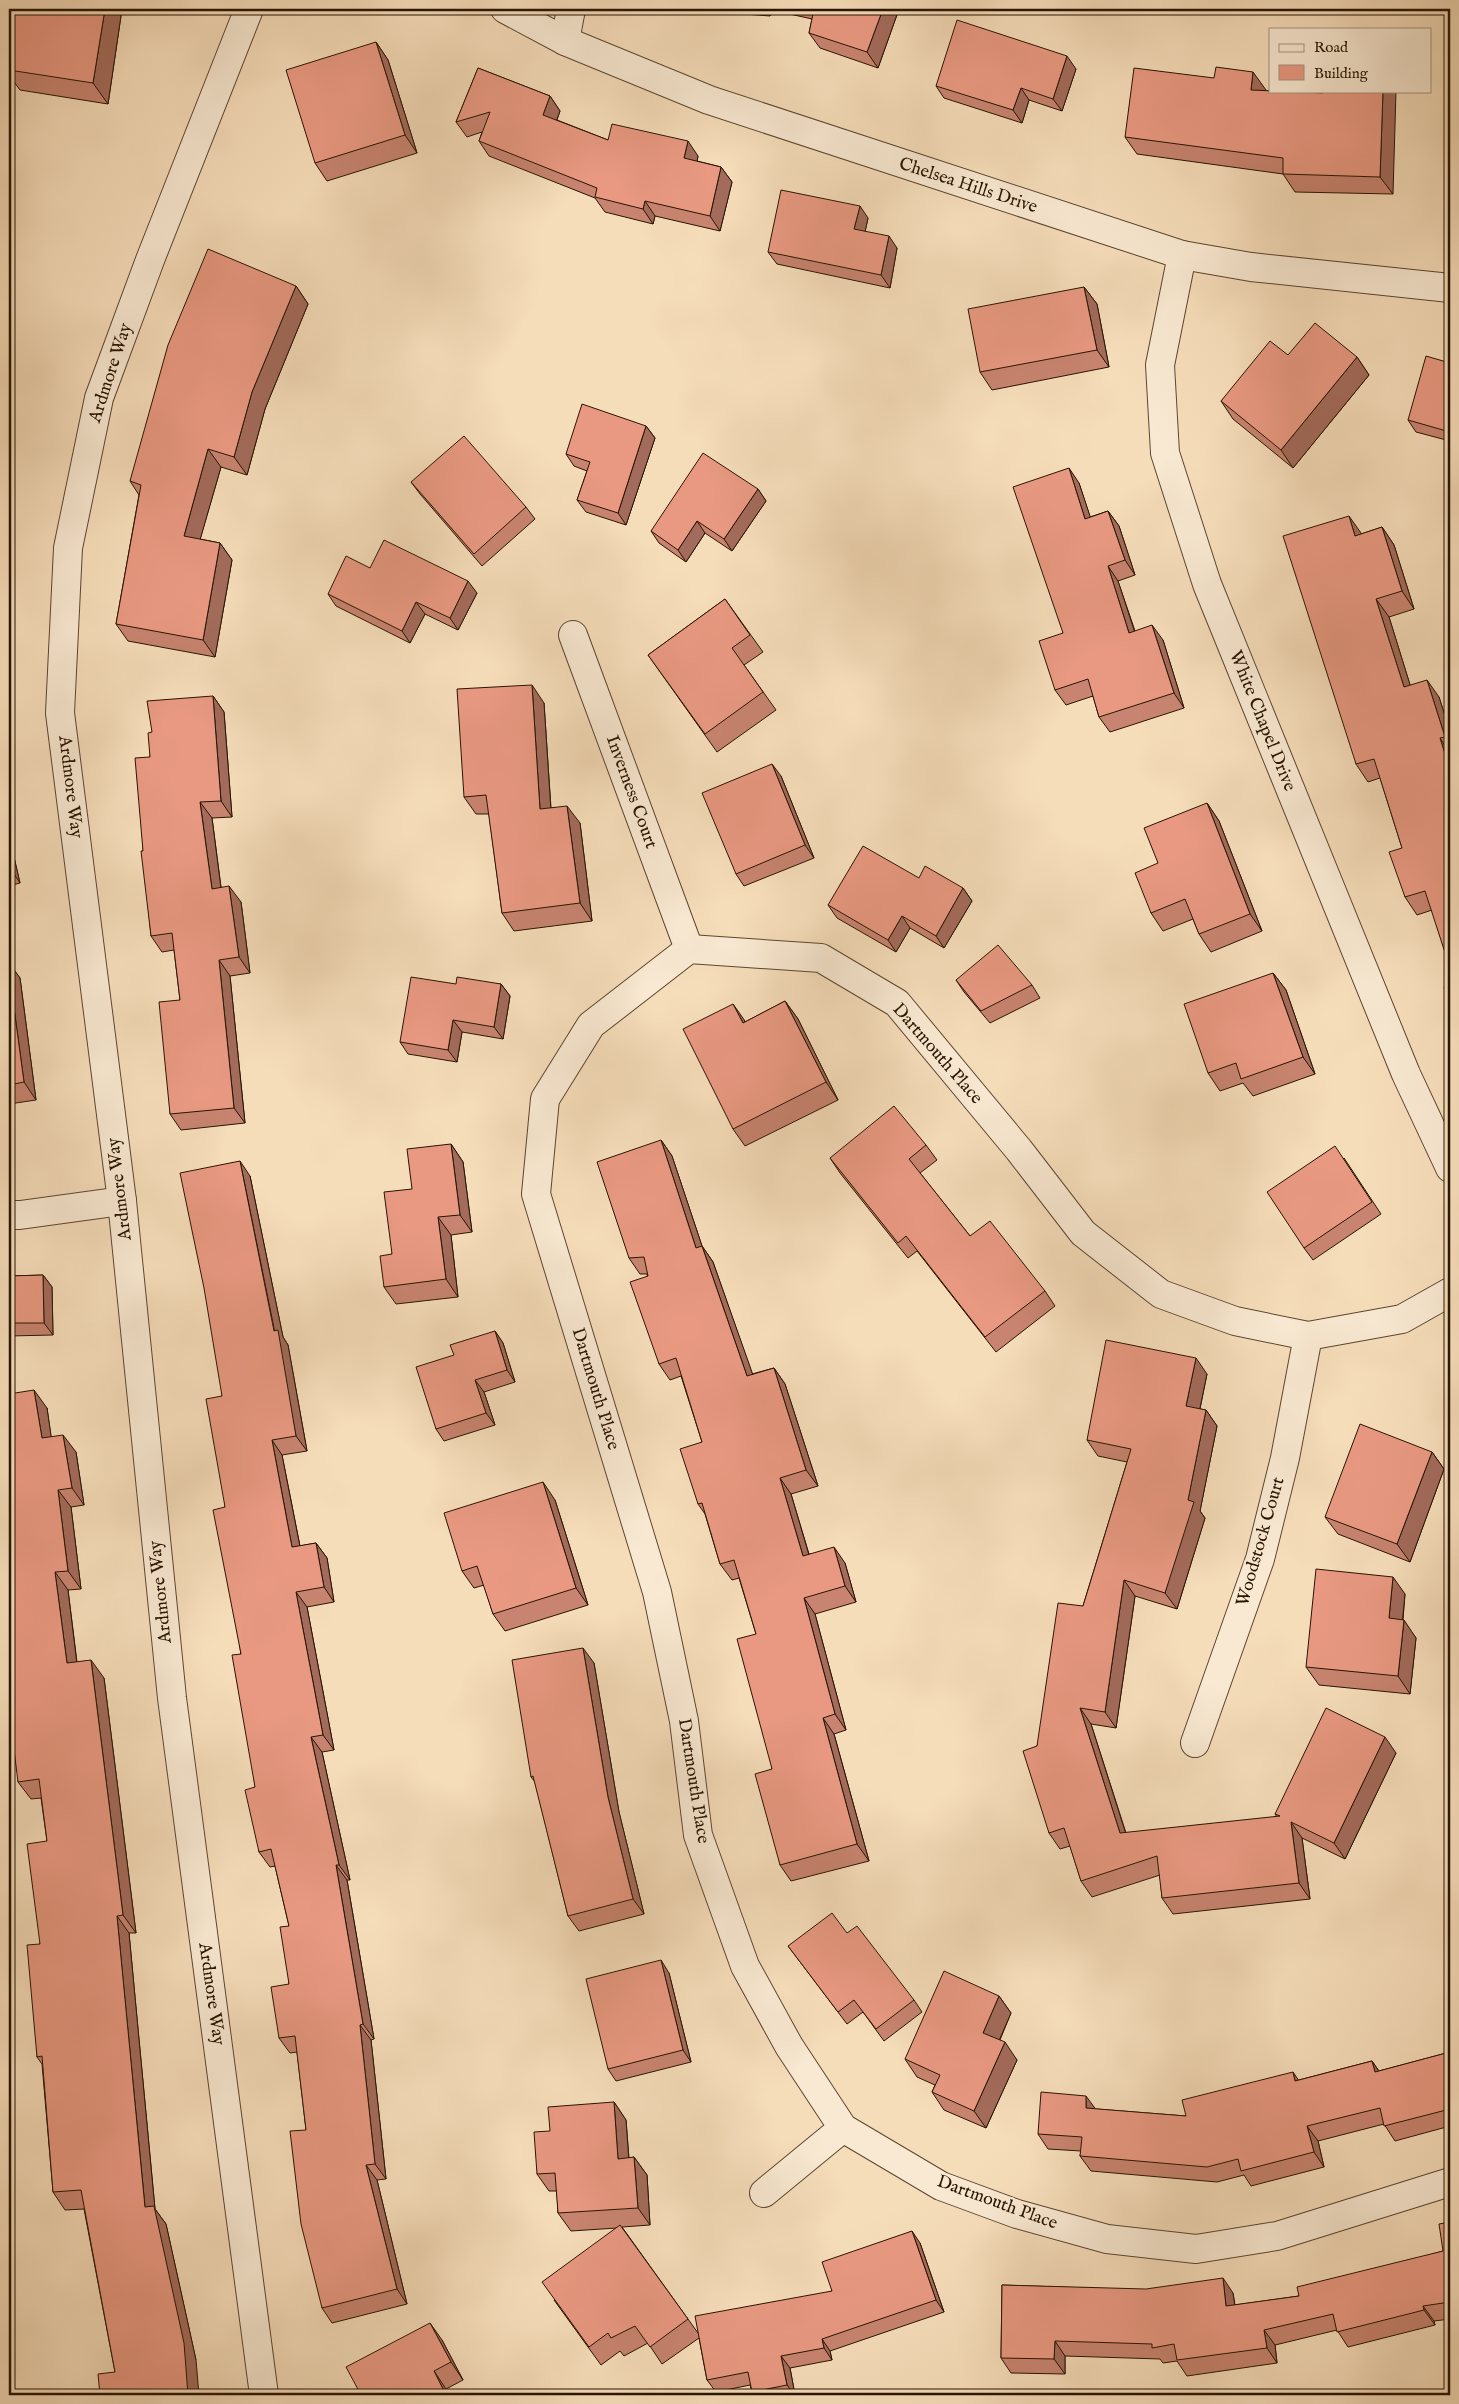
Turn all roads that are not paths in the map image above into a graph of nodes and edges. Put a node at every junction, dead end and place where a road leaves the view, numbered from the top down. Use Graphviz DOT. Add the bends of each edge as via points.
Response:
graph roads {
  1 [pos="248,9"];
  2 [pos="506,9"];
  3 [pos="571,9"];
  4 [pos="565,41"];
  5 [pos="1182,255"];
  6 [pos="1450,288"];
  7 [pos="573,635"];
  8 [pos="689,949"];
  9 [pos="1450,1168"];
  10 [pos="122,1201"];
  11 [pos="9,1215"];
  12 [pos="1450,1292"];
  13 [pos="1308,1336"];
  14 [pos="1195,1743"];
  15 [pos="842,2128"];
  16 [pos="1450,2182"];
  17 [pos="764,2193"];
  18 [pos="264,2395"];
  1 -- 10 [label="street, Ardmore Way" via="99,398 68,548 60,713"];
  2 -- 4 [label="street, Chelsea Hills Drive"];
  3 -- 4 [label="street"];
  4 -- 5 [label="street, Chelsea Hills Drive" via="709,100"];
  5 -- 6 [label="street, Chelsea Hills Drive"];
  5 -- 9 [label="street, White Chapel Drive" via="1160,365 1166,453 1206,584 1403,1064"];
  7 -- 8 [label="street, Inverness Court"];
  8 -- 13 [label="street, Dartmouth Place" via="821,958 897,1003 1083,1233 1161,1294 1235,1321"];
  8 -- 15 [label="street, Dartmouth Place" via="591,1025 545,1099 536,1194 657,1592 684,1721 698,1835 745,1966 789,2046"];
  10 -- 11 [label="street"];
  10 -- 18 [label="street, Ardmore Way" via="172,1698"];
  12 -- 13 [label="street, Dartmouth Place" via="1402,1319"];
  13 -- 14 [label="street, Woodstock Court" via="1285,1458 1260,1558"];
  15 -- 16 [label="street, Dartmouth Place" via="940,2186 1016,2214 1107,2239 1196,2250 1277,2236"];
  15 -- 17 [label="street"];
}
